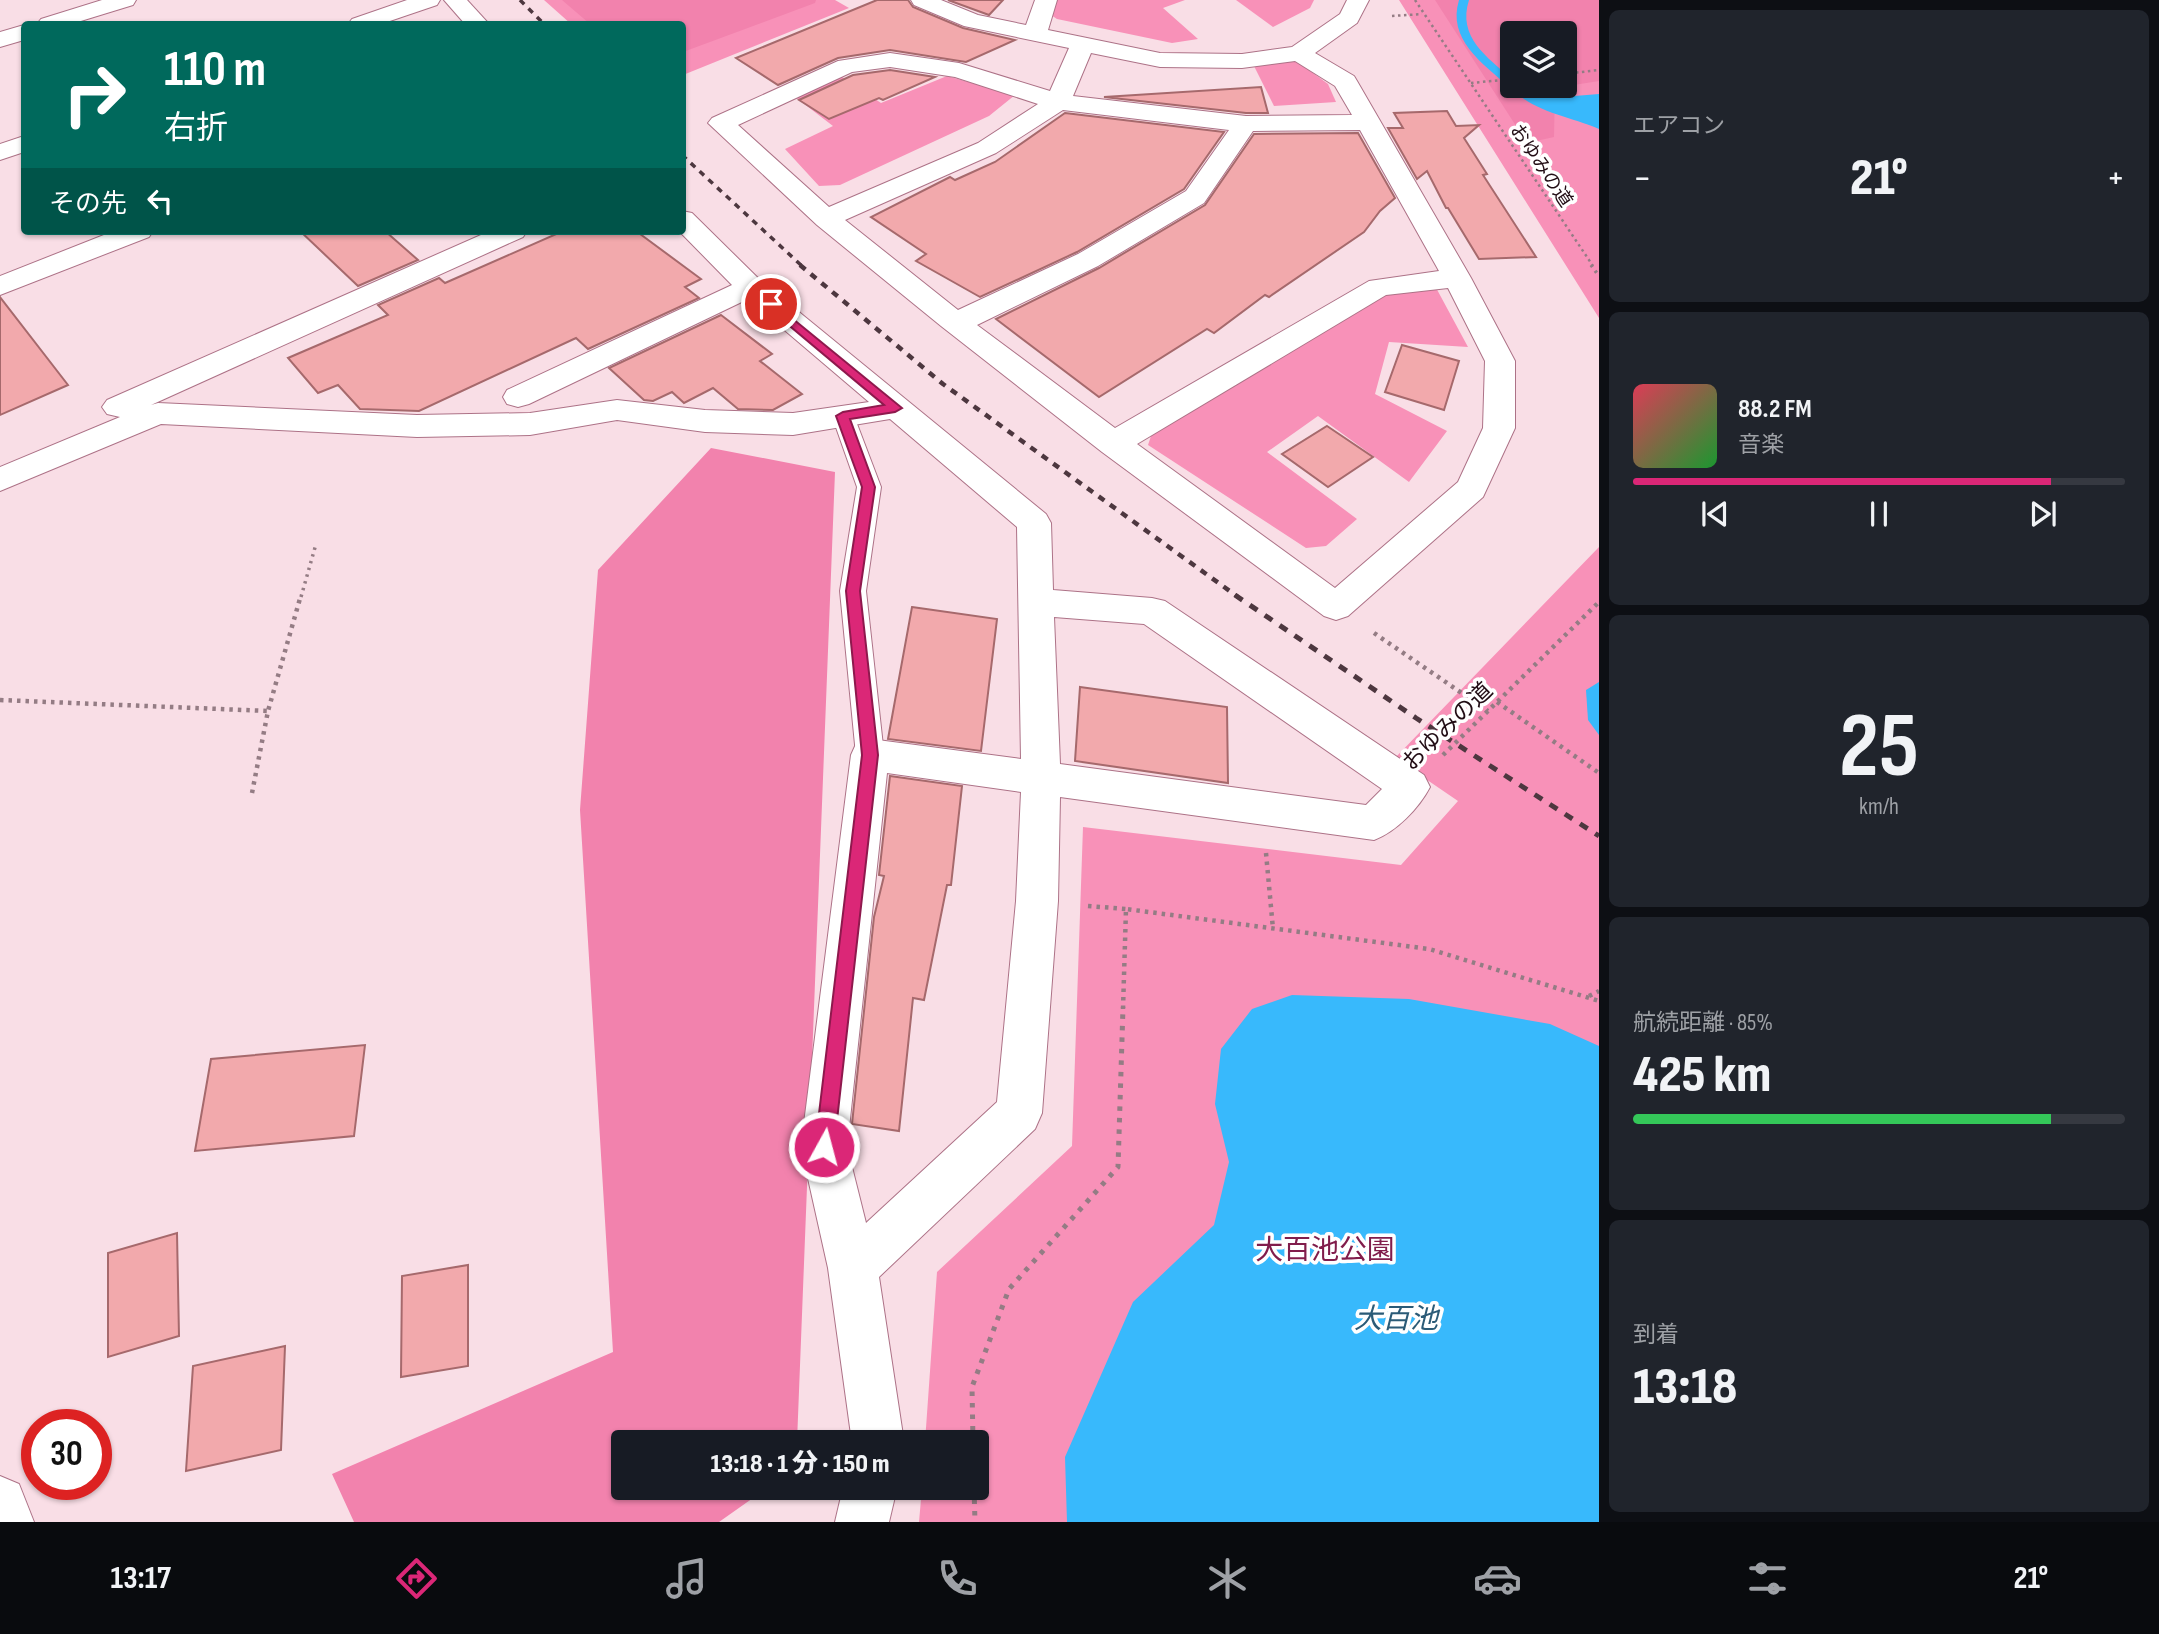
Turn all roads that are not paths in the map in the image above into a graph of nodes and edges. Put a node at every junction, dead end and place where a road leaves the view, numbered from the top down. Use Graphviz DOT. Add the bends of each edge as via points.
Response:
graph roads {
  1 [pos="125,0"];
  2 [pos="429,0"];
  3 [pos="455,0"];
  4 [pos="922,0"];
  5 [pos="1046,0"];
  6 [pos="1357,0"];
  7 [pos="58,21"];
  8 [pos="369,21"];
  9 [pos="474,21"];
  10 [pos="21,33"];
  11 [pos="1035,34"];
  12 [pos="0,40"];
  13 [pos="1083,43"];
  14 [pos="1299,53"];
  15 [pos="1058,102"];
  16 [pos="1368,122"];
  17 [pos="1246,124"];
  18 [pos="21,145"];
  19 [pos="0,152"];
  20 [pos="826,218"];
  21 [pos="686,223"];
  22 [pos="129,235"];
  23 [pos="504,235"];
  24 [pos="1457,278"];
  25 [pos="0,286"];
  26 [pos="751,287"];
  27 [pos="956,323"];
  28 [pos="518,397"];
  29 [pos="895,408"];
  30 [pos="843,416"];
  31 [pos="1113,444"];
  32 [pos="0,460"];
  33 [pos="0,480"];
  34 [pos="1036,602"];
  35 [pos="870,755"];
  36 [pos="1041,778"];
  37 [pos="853,1268"];
  38 [pos="876,1430"];
  39 [pos="867,1500"];
  40 [pos="0,1503"];
  41 [pos="7,1522"];
  42 [pos="862,1522"];
  1 -- 7 [label="street"];
  2 -- 8 [label="street"];
  3 -- 9 [label="street"];
  4 -- 11 [label="street" via="972,21"];
  5 -- 11 [label="street"];
  6 -- 14 [label="street" via="1349,18"];
  10 -- 12 [label="street"];
  11 -- 13 [label="street"];
  13 -- 14 [label="street" via="1160,60 1242,61"];
  13 -- 15 [label="street"];
  14 -- 16 [label="street" via="1345,81"];
  15 -- 17 [label="street"];
  15 -- 20 [label="street" via="987,148"];
  15 -- 20 [label="street" via="958,70 890,60 846,66 721,123"];
  16 -- 17 [label="street"];
  16 -- 24 [label="street"];
  17 -- 27 [label="street" via="1195,197 1088,260"];
  18 -- 19 [label="street"];
  20 -- 27 [label="street"];
  21 -- 26 [label="street"];
  22 -- 25 [label="street"];
  23 -- 32 [label="street"];
  24 -- 31 [label="street" via="1380,288"];
  24 -- 31 [label="street" via="1500,361 1499,428 1471,489 1336,607"];
  26 -- 28 [label="street"];
  26 -- 29 [label="street"];
  27 -- 31 [label="street"];
  29 -- 30 [label="street"];
  29 -- 34 [label="street" via="1034,523"];
  30 -- 33 [label="street" via="793,424 705,421 617,410 530,424 417,426 158,413"];
  30 -- 35 [label="lane" via="869,487 853,591"];
  34 -- 36 [label="street"];
  34 -- 36 [label="street" via="1152,611 1410,787 1374,823"];
  35 -- 36 [label="street"];
  35 -- 37 [label="street" via="824,1147"];
  36 -- 37 [label="street" via="1037,901 1019,1113"];
  37 -- 38 [label="street"];
  39 -- 42 [label="street"];
  40 -- 41 [label="street"];
}
